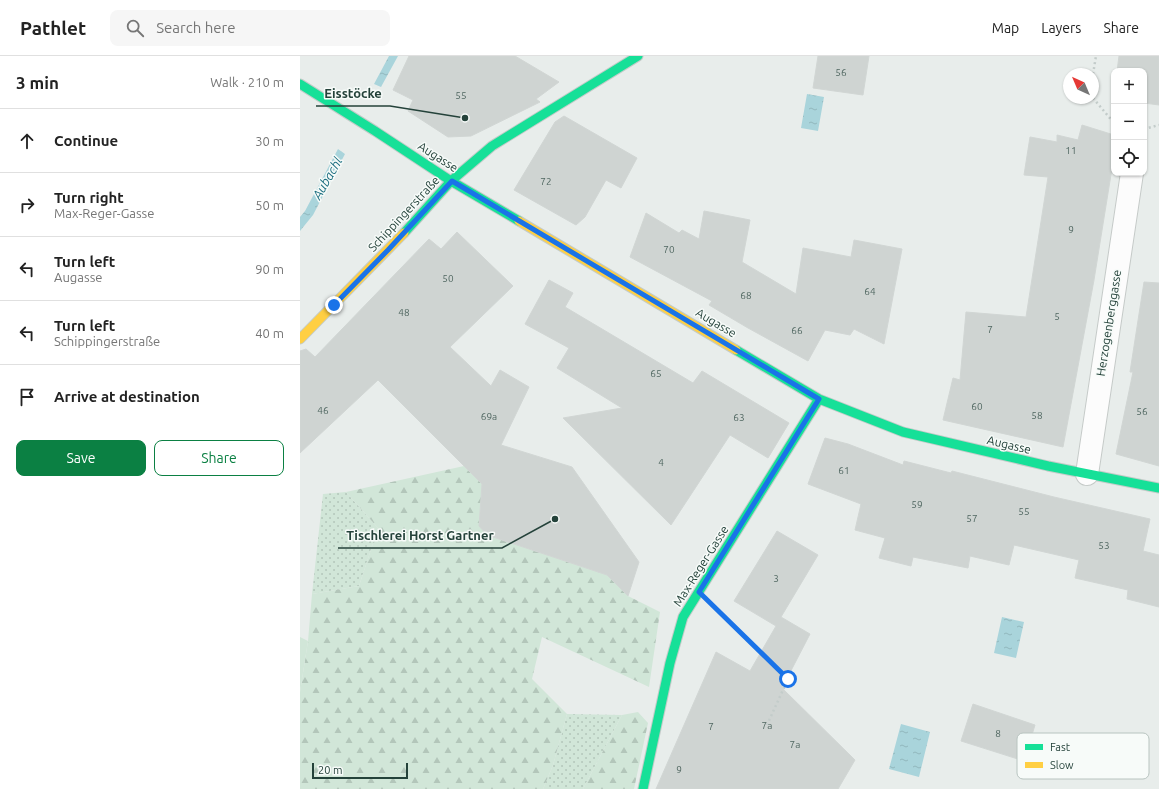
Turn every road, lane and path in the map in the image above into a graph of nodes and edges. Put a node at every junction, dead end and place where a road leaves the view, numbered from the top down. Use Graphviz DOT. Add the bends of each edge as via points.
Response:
graph roads {
  1 [pos="638,56"];
  2 [pos="1096,56"];
  3 [pos="1094,68"];
  4 [pos="300,84"];
  5 [pos="1098,104"];
  6 [pos="1111,120"];
  7 [pos="1159,125"];
  8 [pos="1147,128"];
  9 [pos="1132,176"];
  10 [pos="452,181"];
  11 [pos="300,339"];
  12 [pos="819,399"];
  13 [pos="1087,474"];
  14 [pos="1159,488"];
  15 [pos="699,592"];
  16 [pos="767,725"];
  17 [pos="643,789"];
  1 -- 10 [label="street, Schippingerstraße" via="492,146"];
  2 -- 3 [label="path"];
  4 -- 10 [label="street, Augasse"];
  5 -- 6 [label="path"];
  7 -- 8 [label="path"];
  9 -- 13 [label="street, Herzogenberggasse"];
  10 -- 11 [label="street, Schippingerstraße"];
  10 -- 12 [label="street, Augasse"];
  12 -- 13 [label="street, Augasse" via="903,432"];
  12 -- 15 [label="street, Max-Reger-Gasse"];
  13 -- 14 [label="street, Augasse"];
  15 -- 16 [label="path" via="788,679"];
  15 -- 17 [label="street, Max-Reger-Gasse" via="683,617 670,663"];
}
